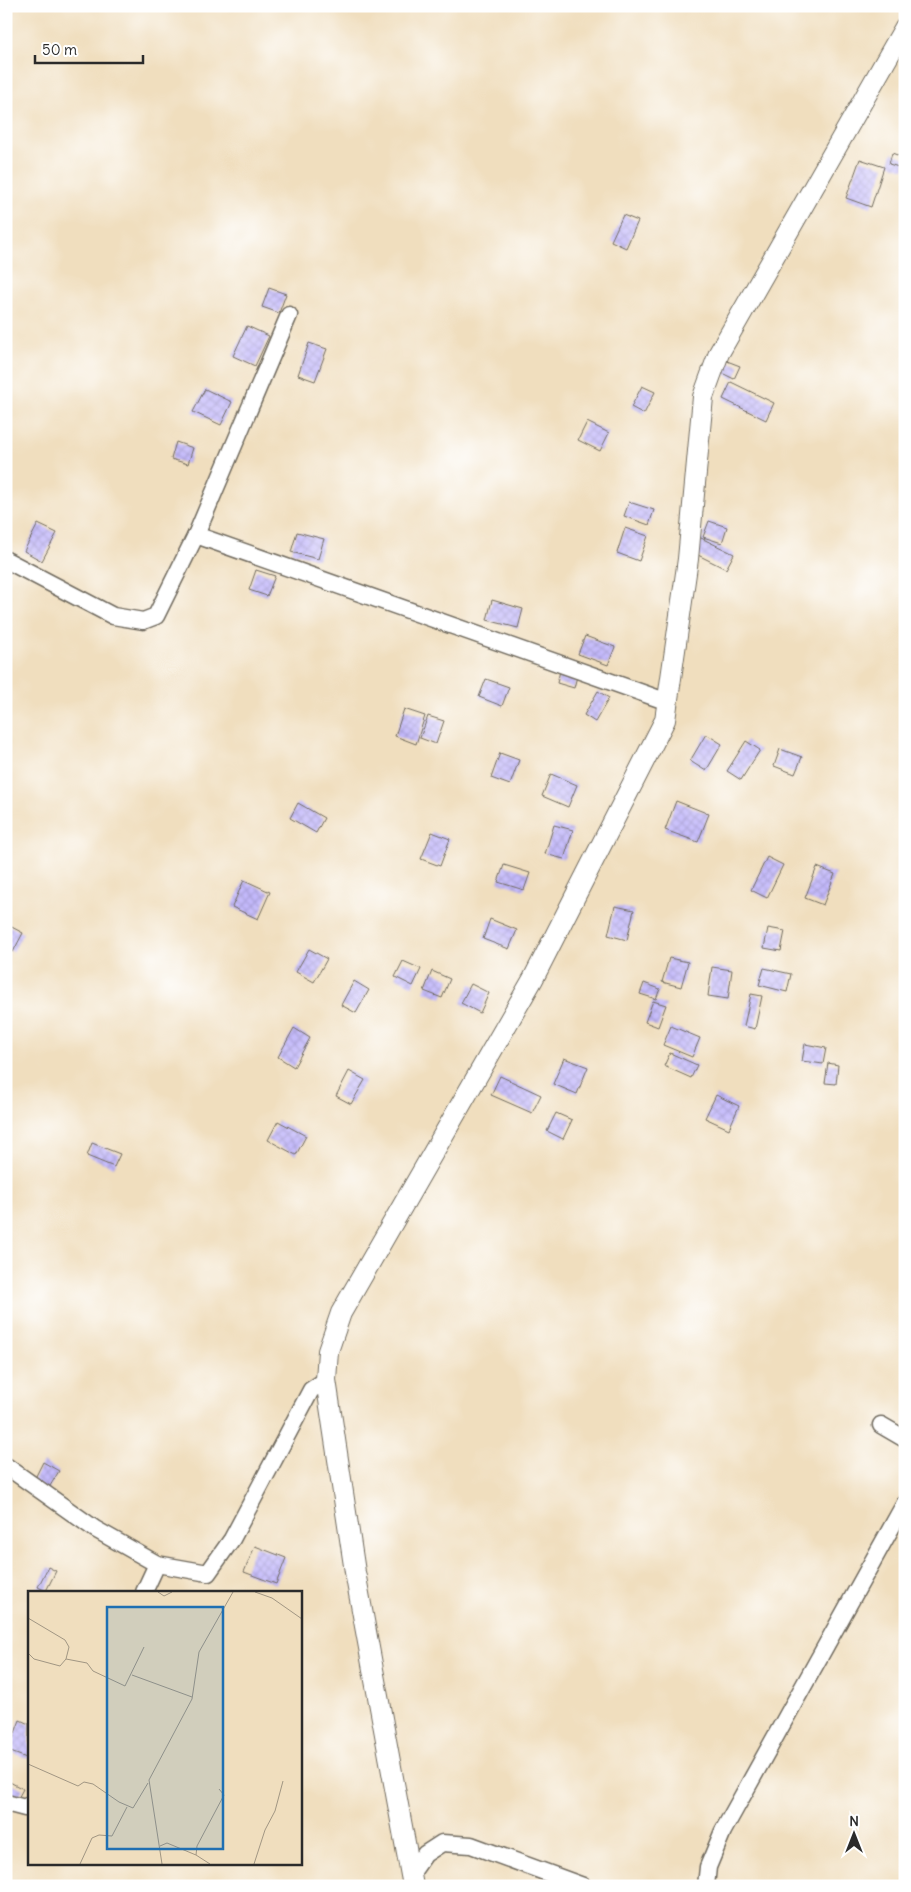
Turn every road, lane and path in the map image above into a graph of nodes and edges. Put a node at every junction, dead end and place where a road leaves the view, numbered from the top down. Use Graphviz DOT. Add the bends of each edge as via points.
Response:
graph roads {
  1 [pos="905,27"];
  2 [pos="289,315"];
  3 [pos="196,535"];
  4 [pos="6,560"];
  5 [pos="668,702"];
  6 [pos="326,1380"];
  7 [pos="881,1425"];
  8 [pos="905,1439"];
  9 [pos="6,1466"];
  10 [pos="905,1503"];
  11 [pos="158,1564"];
  12 [pos="144,1591"];
  13 [pos="6,1803"];
  14 [pos="28,1806"];
  15 [pos="412,1880"];
  16 [pos="583,1886"];
  17 [pos="706,1886"];
  1 -- 5 [label="street" via="719,353 703,396 688,559"];
  2 -- 3 [label="street"];
  3 -- 4 [label="street" via="156,616 143,621 113,616"];
  3 -- 5 [label="street"];
  5 -- 6 [label="street" via="665,720 533,979 341,1313 328,1351"];
  6 -- 11 [label="street" via="311,1390 232,1539 208,1573"];
  6 -- 15 [label="street" via="355,1572"];
  7 -- 8 [label="street"];
  9 -- 11 [label="street" via="95,1529"];
  10 -- 17 [label="street" via="722,1831 708,1867"];
  11 -- 12 [label="street"];
  13 -- 14 [label="street" via="25,1808"];
  15 -- 16 [label="street" via="425,1854 442,1843 471,1845"];
}
